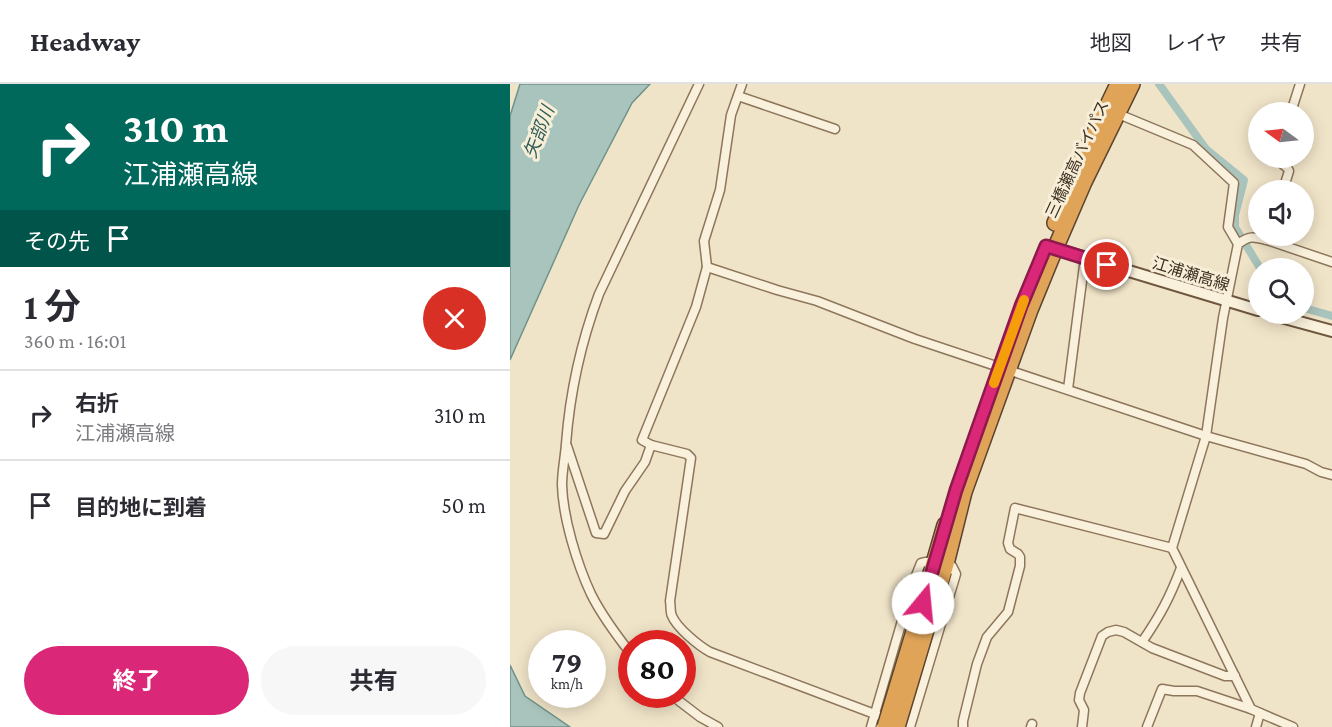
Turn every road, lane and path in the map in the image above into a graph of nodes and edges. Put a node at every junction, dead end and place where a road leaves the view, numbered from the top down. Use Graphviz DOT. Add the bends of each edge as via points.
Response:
graph roads {
  1 [pos="699,84"];
  2 [pos="742,84"];
  3 [pos="1118,84"];
  4 [pos="1132,84"];
  5 [pos="1300,84"];
  6 [pos="738,96"];
  7 [pos="1294,102"];
  8 [pos="1112,110"];
  9 [pos="835,129"];
  10 [pos="1248,239"];
  11 [pos="1242,241"];
  12 [pos="1289,246"];
  13 [pos="1050,248"];
  14 [pos="1085,258"];
  15 [pos="1332,262"];
  16 [pos="707,267"];
  17 [pos="1227,301"];
  18 [pos="1248,307"];
  19 [pos="1306,324"];
  20 [pos="1332,331"];
  21 [pos="1004,368"];
  22 [pos="1068,389"];
  23 [pos="1206,436"];
  24 [pos="566,443"];
  25 [pos="651,445"];
  26 [pos="1332,475"];
  27 [pos="1172,548"];
  28 [pos="940,563"];
  29 [pos="1181,568"];
  30 [pos="923,619"];
  31 [pos="618,637"];
  32 [pos="1142,642"];
  33 [pos="1235,676"];
  34 [pos="688,708"];
  35 [pos="1256,711"];
  36 [pos="875,713"];
  37 [pos="717,727"];
  38 [pos="871,727"];
  39 [pos="885,727"];
  40 [pos="897,727"];
  41 [pos="910,727"];
  42 [pos="963,727"];
  43 [pos="1082,727"];
  44 [pos="1147,727"];
  45 [pos="1256,727"];
  46 [pos="1293,727"];
  1 -- 24 [label="street" via="599,294 573,384"];
  2 -- 6 [label="street"];
  3 -- 8 [label="highway, 三橋瀬高バイパス"];
  4 -- 8 [label="highway, 三橋瀬高バイパス"];
  5 -- 7 [label="street"];
  6 -- 9 [label="street"];
  6 -- 16 [label="street" via="731,115 720,190 704,241"];
  8 -- 11 [label="street" via="1193,145 1234,183 1228,226"];
  8 -- 13 [label="highway, 三橋瀬高バイパス" via="1084,182"];
  10 -- 11 [label="street"];
  11 -- 17 [label="street"];
  12 -- 15 [label="street"];
  13 -- 14 [label="main road, 江浦瀬高線"];
  13 -- 21 [label="highway, 三橋瀬高バイパス" via="1021,306"];
  14 -- 17 [label="main road, 江浦瀬高線"];
  14 -- 22 [label="street"];
  16 -- 21 [label="street" via="817,301"];
  16 -- 25 [label="street" via="696,307 642,440"];
  17 -- 18 [label="main road, 江浦瀬高線"];
  17 -- 23 [label="street"];
  19 -- 20 [label="main road"];
  21 -- 22 [label="street"];
  21 -- 28 [label="highway, 三橋瀬高バイパス"];
  22 -- 23 [label="street"];
  23 -- 26 [label="street"];
  23 -- 27 [label="street"];
  24 -- 25 [label="street" via="596,533 604,534"];
  24 -- 31 [label="street" via="562,477 568,523 591,595"];
  25 -- 36 [label="street" via="691,458 670,602 676,623 710,652"];
  27 -- 29 [label="street"];
  27 -- 42 [label="street" via="1015,508 1008,543 1020,557 1020,566 1008,612 987,637 977,664"];
  28 -- 30 [label="highway, 三橋瀬高バイパス"];
  28 -- 36 [label="street" via="921,563"];
  28 -- 41 [label="street" via="952,566 956,574"];
  29 -- 32 [label="street" via="1158,619"];
  29 -- 33 [label="street"];
  30 -- 39 [label="highway, 三橋瀬高バイパス, bridge"];
  30 -- 40 [label="highway, 三橋瀬高バイパス, bridge"];
  32 -- 33 [label="street" via="1225,676"];
  32 -- 43 [label="street" via="1116,630 1102,636 1080,693"];
  33 -- 35 [label="street"];
  34 -- 37 [label="street"];
  35 -- 44 [label="street" via="1197,691 1162,689"];
  35 -- 45 [label="street"];
  35 -- 46 [label="street"];
  36 -- 38 [label="street"];
  36 -- 41 [label="street"];
}
